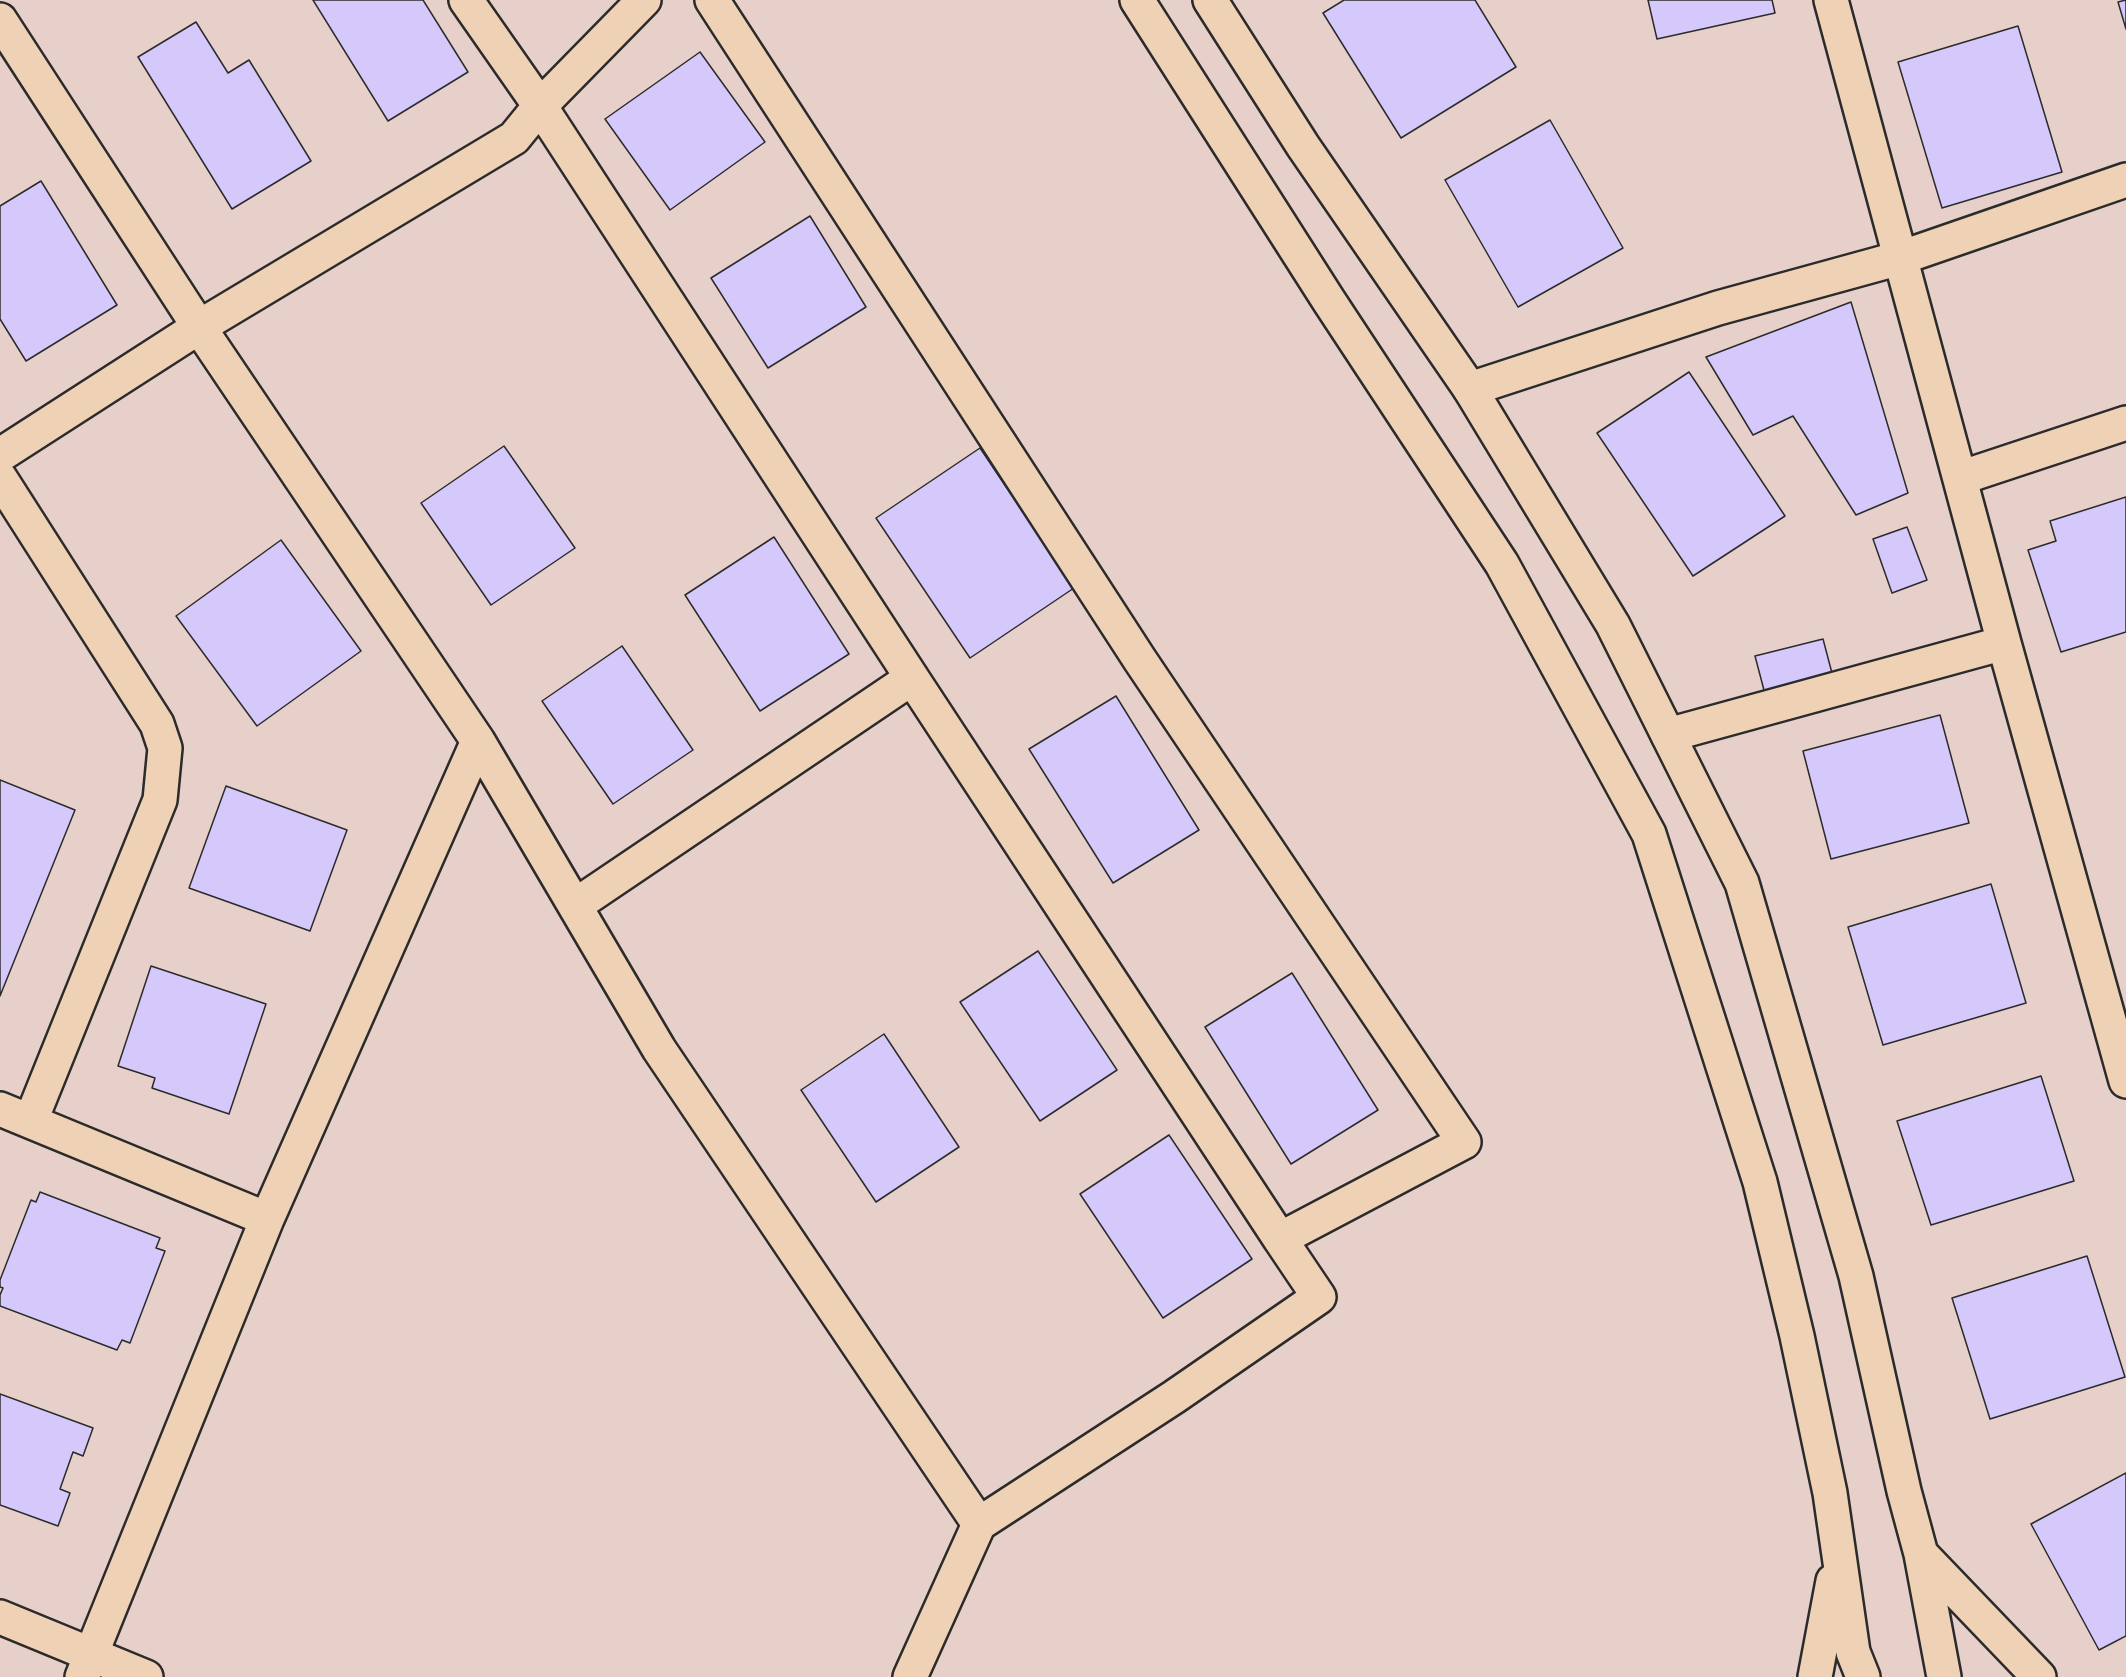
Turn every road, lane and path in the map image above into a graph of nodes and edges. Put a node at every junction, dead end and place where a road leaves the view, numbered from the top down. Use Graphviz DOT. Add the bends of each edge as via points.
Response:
graph roads {
  1 [pos="466,0"];
  2 [pos="644,0"];
  3 [pos="712,0"];
  4 [pos="1137,0"];
  5 [pos="1210,0"];
  6 [pos="1831,0"];
  7 [pos="0,20"];
  8 [pos="540,106"];
  9 [pos="2126,180"];
  10 [pos="1900,258"];
  11 [pos="199,327"];
  12 [pos="1470,389"];
  13 [pos="2126,423"];
  14 [pos="0,455"];
  15 [pos="0,478"];
  16 [pos="1960,478"];
  17 [pos="2004,643"];
  18 [pos="912,678"];
  19 [pos="1668,735"];
  20 [pos="478,741"];
  21 [pos="576,905"];
  22 [pos="2126,1081"];
  23 [pos="0,1109"];
  24 [pos="31,1120"];
  25 [pos="267,1219"];
  26 [pos="1280,1239"];
  27 [pos="979,1524"];
  28 [pos="1838,1546"];
  29 [pos="1922,1554"];
  30 [pos="0,1617"];
  31 [pos="86,1666"];
  32 [pos="146,1677"];
  33 [pos="910,1677"];
  34 [pos="1815,1677"];
  35 [pos="1863,1677"];
  36 [pos="1944,1677"];
  37 [pos="2039,1677"];
  1 -- 8 [label="street"];
  2 -- 8 [label="street"];
  3 -- 26 [label="street" via="1140,660 1464,1142"];
  4 -- 28 [label="street" via="1502,564 1649,834 1760,1182 1797,1336"];
  5 -- 12 [label="street" via="1303,146"];
  6 -- 10 [label="street"];
  7 -- 11 [label="street"];
  8 -- 11 [label="street" via="514,138"];
  8 -- 18 [label="street"];
  9 -- 10 [label="street"];
  10 -- 12 [label="street" via="1718,308"];
  10 -- 16 [label="street"];
  11 -- 14 [label="street"];
  11 -- 20 [label="street"];
  12 -- 19 [label="street" via="1613,625"];
  13 -- 16 [label="street"];
  15 -- 24 [label="street" via="157,724 165,748 160,800"];
  16 -- 17 [label="street"];
  17 -- 19 [label="street"];
  17 -- 22 [label="street"];
  18 -- 21 [label="street"];
  18 -- 26 [label="street"];
  19 -- 29 [label="street" via="1742,883 1856,1276"];
  20 -- 21 [label="street"];
  20 -- 25 [label="street"];
  21 -- 27 [label="street" via="659,1049"];
  23 -- 24 [label="street"];
  24 -- 25 [label="street"];
  25 -- 31 [label="street"];
  26 -- 27 [label="street" via="1319,1297"];
  27 -- 33 [label="street"];
  28 -- 34 [label="street"];
  28 -- 35 [label="street" via="1853,1652"];
  29 -- 36 [label="street"];
  29 -- 37 [label="street"];
  30 -- 31 [label="street"];
  31 -- 32 [label="street"];
}
